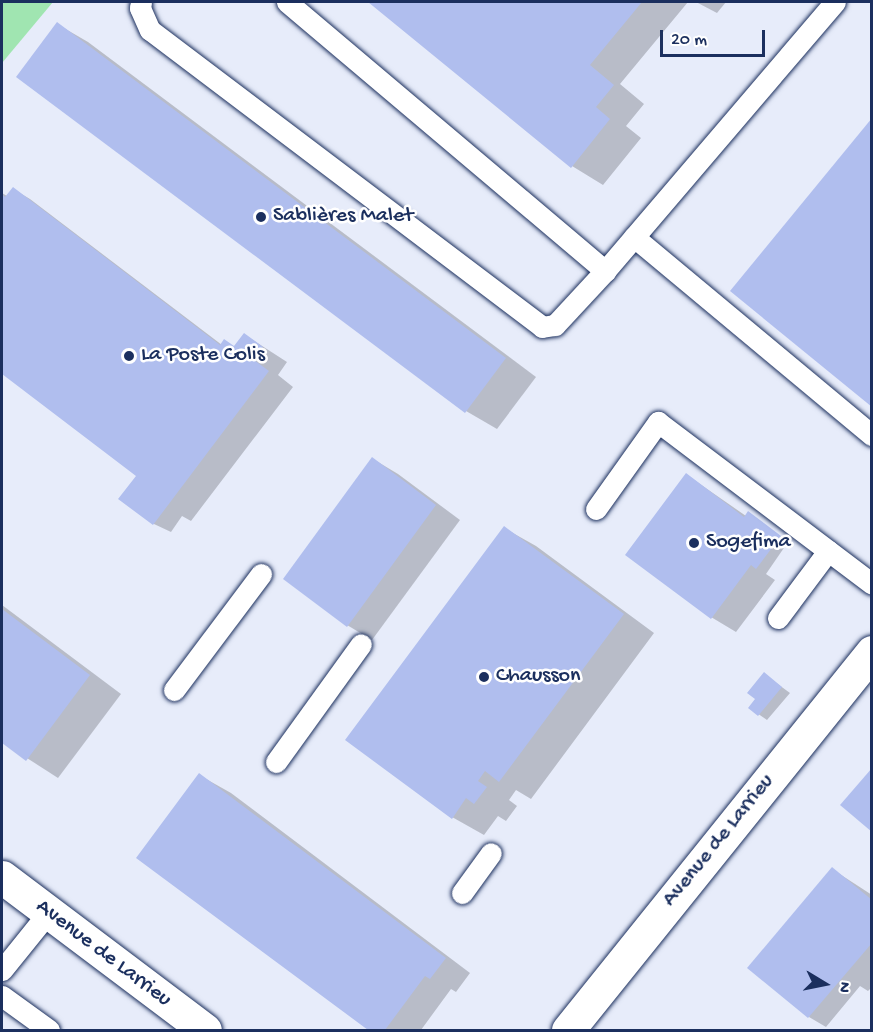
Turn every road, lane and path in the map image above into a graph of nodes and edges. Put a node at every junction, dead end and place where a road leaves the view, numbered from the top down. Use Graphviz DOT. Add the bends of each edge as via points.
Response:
graph roads {
  1 [pos="141,2"];
  2 [pos="287,2"];
  3 [pos="834,2"];
  4 [pos="634,237"];
  5 [pos="605,271"];
  6 [pos="872,435"];
  7 [pos="596,509"];
  8 [pos="828,551"];
  9 [pos="261,574"];
  10 [pos="872,584"];
  11 [pos="778,618"];
  12 [pos="361,644"];
  13 [pos="872,652"];
  14 [pos="174,690"];
  15 [pos="276,762"];
  16 [pos="491,854"];
  17 [pos="2,877"];
  18 [pos="462,893"];
  19 [pos="48,913"];
  20 [pos="2,970"];
  21 [pos="2,996"];
  22 [pos="49,1030"];
  23 [pos="205,1030"];
  24 [pos="568,1030"];
  1 -- 5 [label="lane" via="150,30 542,327 555,324"];
  2 -- 5 [label="lane"];
  3 -- 4 [label="lane"];
  4 -- 5 [label="lane"];
  4 -- 6 [label="lane"];
  7 -- 8 [label="lane" via="658,422"];
  8 -- 10 [label="lane"];
  8 -- 11 [label="lane"];
  9 -- 14 [label="lane"];
  12 -- 15 [label="lane"];
  13 -- 24 [label="street, Avenue de Larrieu"];
  16 -- 18 [label="lane"];
  17 -- 19 [label="street, Avenue de Larrieu"];
  19 -- 20 [label="lane"];
  19 -- 23 [label="street, Avenue de Larrieu"];
  21 -- 22 [label="lane"];
}
